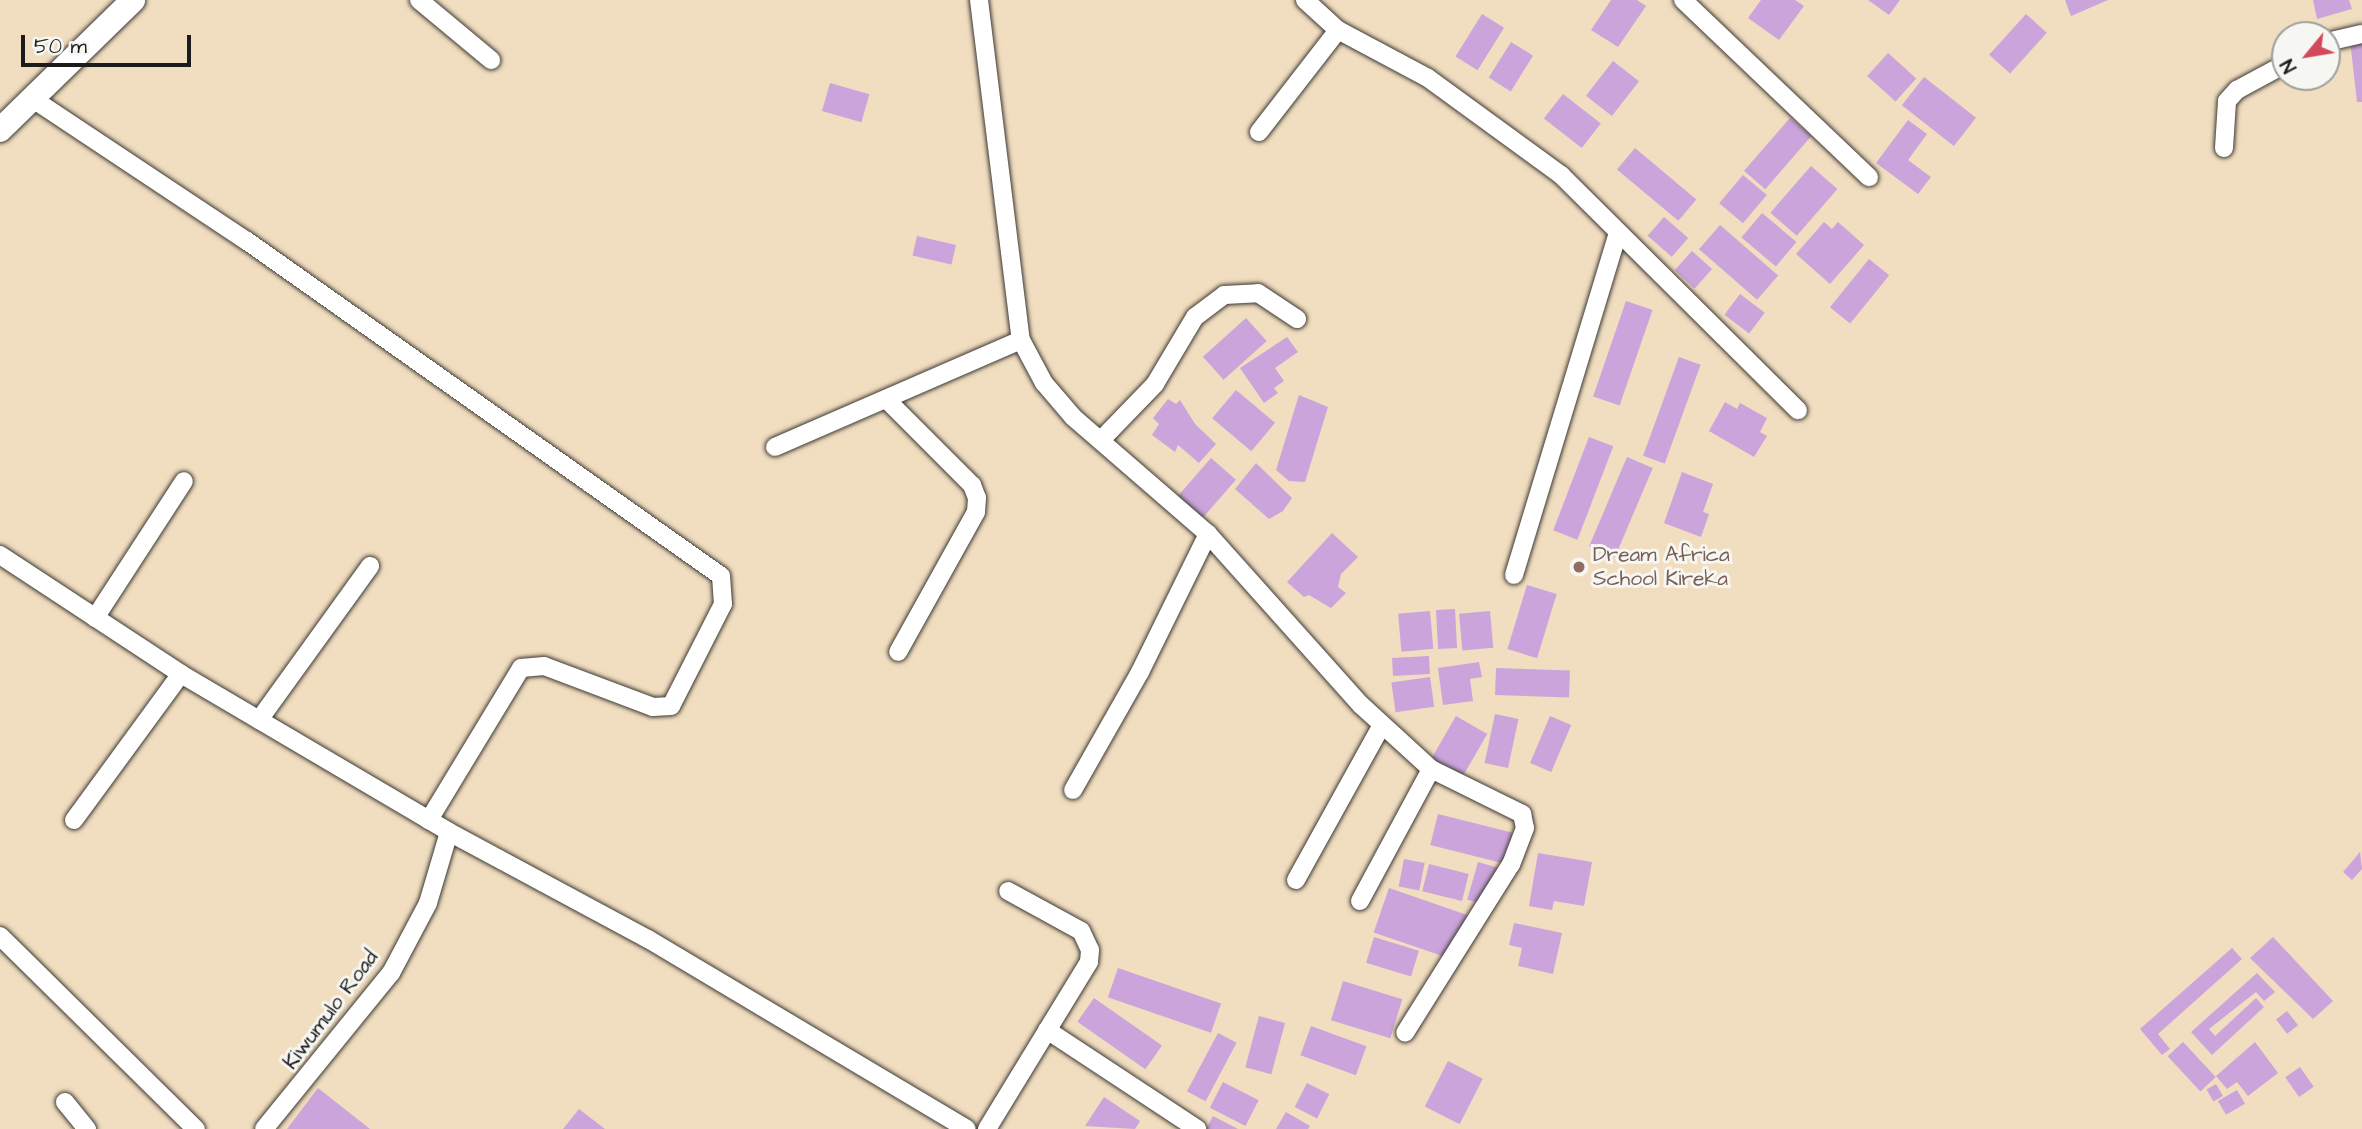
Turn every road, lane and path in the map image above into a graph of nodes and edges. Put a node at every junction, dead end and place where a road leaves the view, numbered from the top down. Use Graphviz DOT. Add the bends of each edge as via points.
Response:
graph roads {
  1 [pos="133,0"];
  2 [pos="419,0"];
  3 [pos="979,0"];
  4 [pos="1305,0"];
  5 [pos="1683,0"];
  6 [pos="1338,30"];
  7 [pos="2362,34"];
  8 [pos="2341,39"];
  9 [pos="491,60"];
  10 [pos="2271,72"];
  11 [pos="33,99"];
  12 [pos="0,130"];
  13 [pos="1259,132"];
  14 [pos="2224,148"];
  15 [pos="1869,177"];
  16 [pos="1619,232"];
  17 [pos="1297,319"];
  18 [pos="1021,340"];
  19 [pos="886,399"];
  20 [pos="1798,410"];
  21 [pos="1101,440"];
  22 [pos="775,447"];
  23 [pos="184,481"];
  24 [pos="1208,534"];
  25 [pos="0,555"];
  26 [pos="370,566"];
  27 [pos="1514,575"];
  28 [pos="95,618"];
  29 [pos="898,652"];
  30 [pos="181,674"];
  31 [pos="259,720"];
  32 [pos="1382,725"];
  33 [pos="1431,769"];
  34 [pos="1073,790"];
  35 [pos="74,820"];
  36 [pos="429,820"];
  37 [pos="449,832"];
  38 [pos="1296,880"];
  39 [pos="1008,891"];
  40 [pos="1360,901"];
  41 [pos="0,936"];
  42 [pos="1047,1030"];
  43 [pos="1405,1033"];
  44 [pos="65,1102"];
  45 [pos="88,1129"];
  46 [pos="196,1129"];
  47 [pos="264,1129"];
  48 [pos="967,1129"];
  49 [pos="987,1129"];
  50 [pos="1197,1129"];
  1 -- 11 [label="street"];
  2 -- 9 [label="street"];
  3 -- 18 [label="street"];
  4 -- 6 [label="street"];
  5 -- 15 [label="street"];
  6 -- 13 [label="street"];
  6 -- 16 [label="street" via="1428,78 1489,121 1561,175"];
  7 -- 8 [label="street"];
  10 -- 14 [label="street" via="2237,90 2227,101"];
  11 -- 12 [label="street"];
  11 -- 36 [label="street" via="247,241 722,576 723,604 671,706 653,707 544,666 521,668"];
  16 -- 20 [label="street"];
  16 -- 27 [label="street"];
  17 -- 21 [label="street" via="1258,293 1224,295 1195,317 1155,384"];
  18 -- 19 [label="street"];
  18 -- 21 [label="street" via="1044,383"];
  19 -- 22 [label="street"];
  19 -- 29 [label="street" via="972,485 977,498 976,512"];
  21 -- 24 [label="street"];
  23 -- 28 [label="street"];
  24 -- 32 [label="street"];
  24 -- 34 [label="street" via="1140,672"];
  25 -- 28 [label="street"];
  26 -- 31 [label="street"];
  28 -- 30 [label="street"];
  30 -- 31 [label="street"];
  30 -- 35 [label="street"];
  31 -- 36 [label="street"];
  32 -- 33 [label="street"];
  32 -- 38 [label="street"];
  33 -- 40 [label="street"];
  33 -- 43 [label="street" via="1522,814 1525,828 1511,864"];
  36 -- 37 [label="street"];
  37 -- 47 [label="street, Kiwumulo Road" via="428,903 390,973"];
  37 -- 48 [label="street" via="648,939"];
  39 -- 42 [label="street" via="1081,931 1090,950 1089,962"];
  41 -- 46 [label="street"];
  42 -- 49 [label="street"];
  42 -- 50 [label="street"];
  44 -- 45 [label="street"];
}
